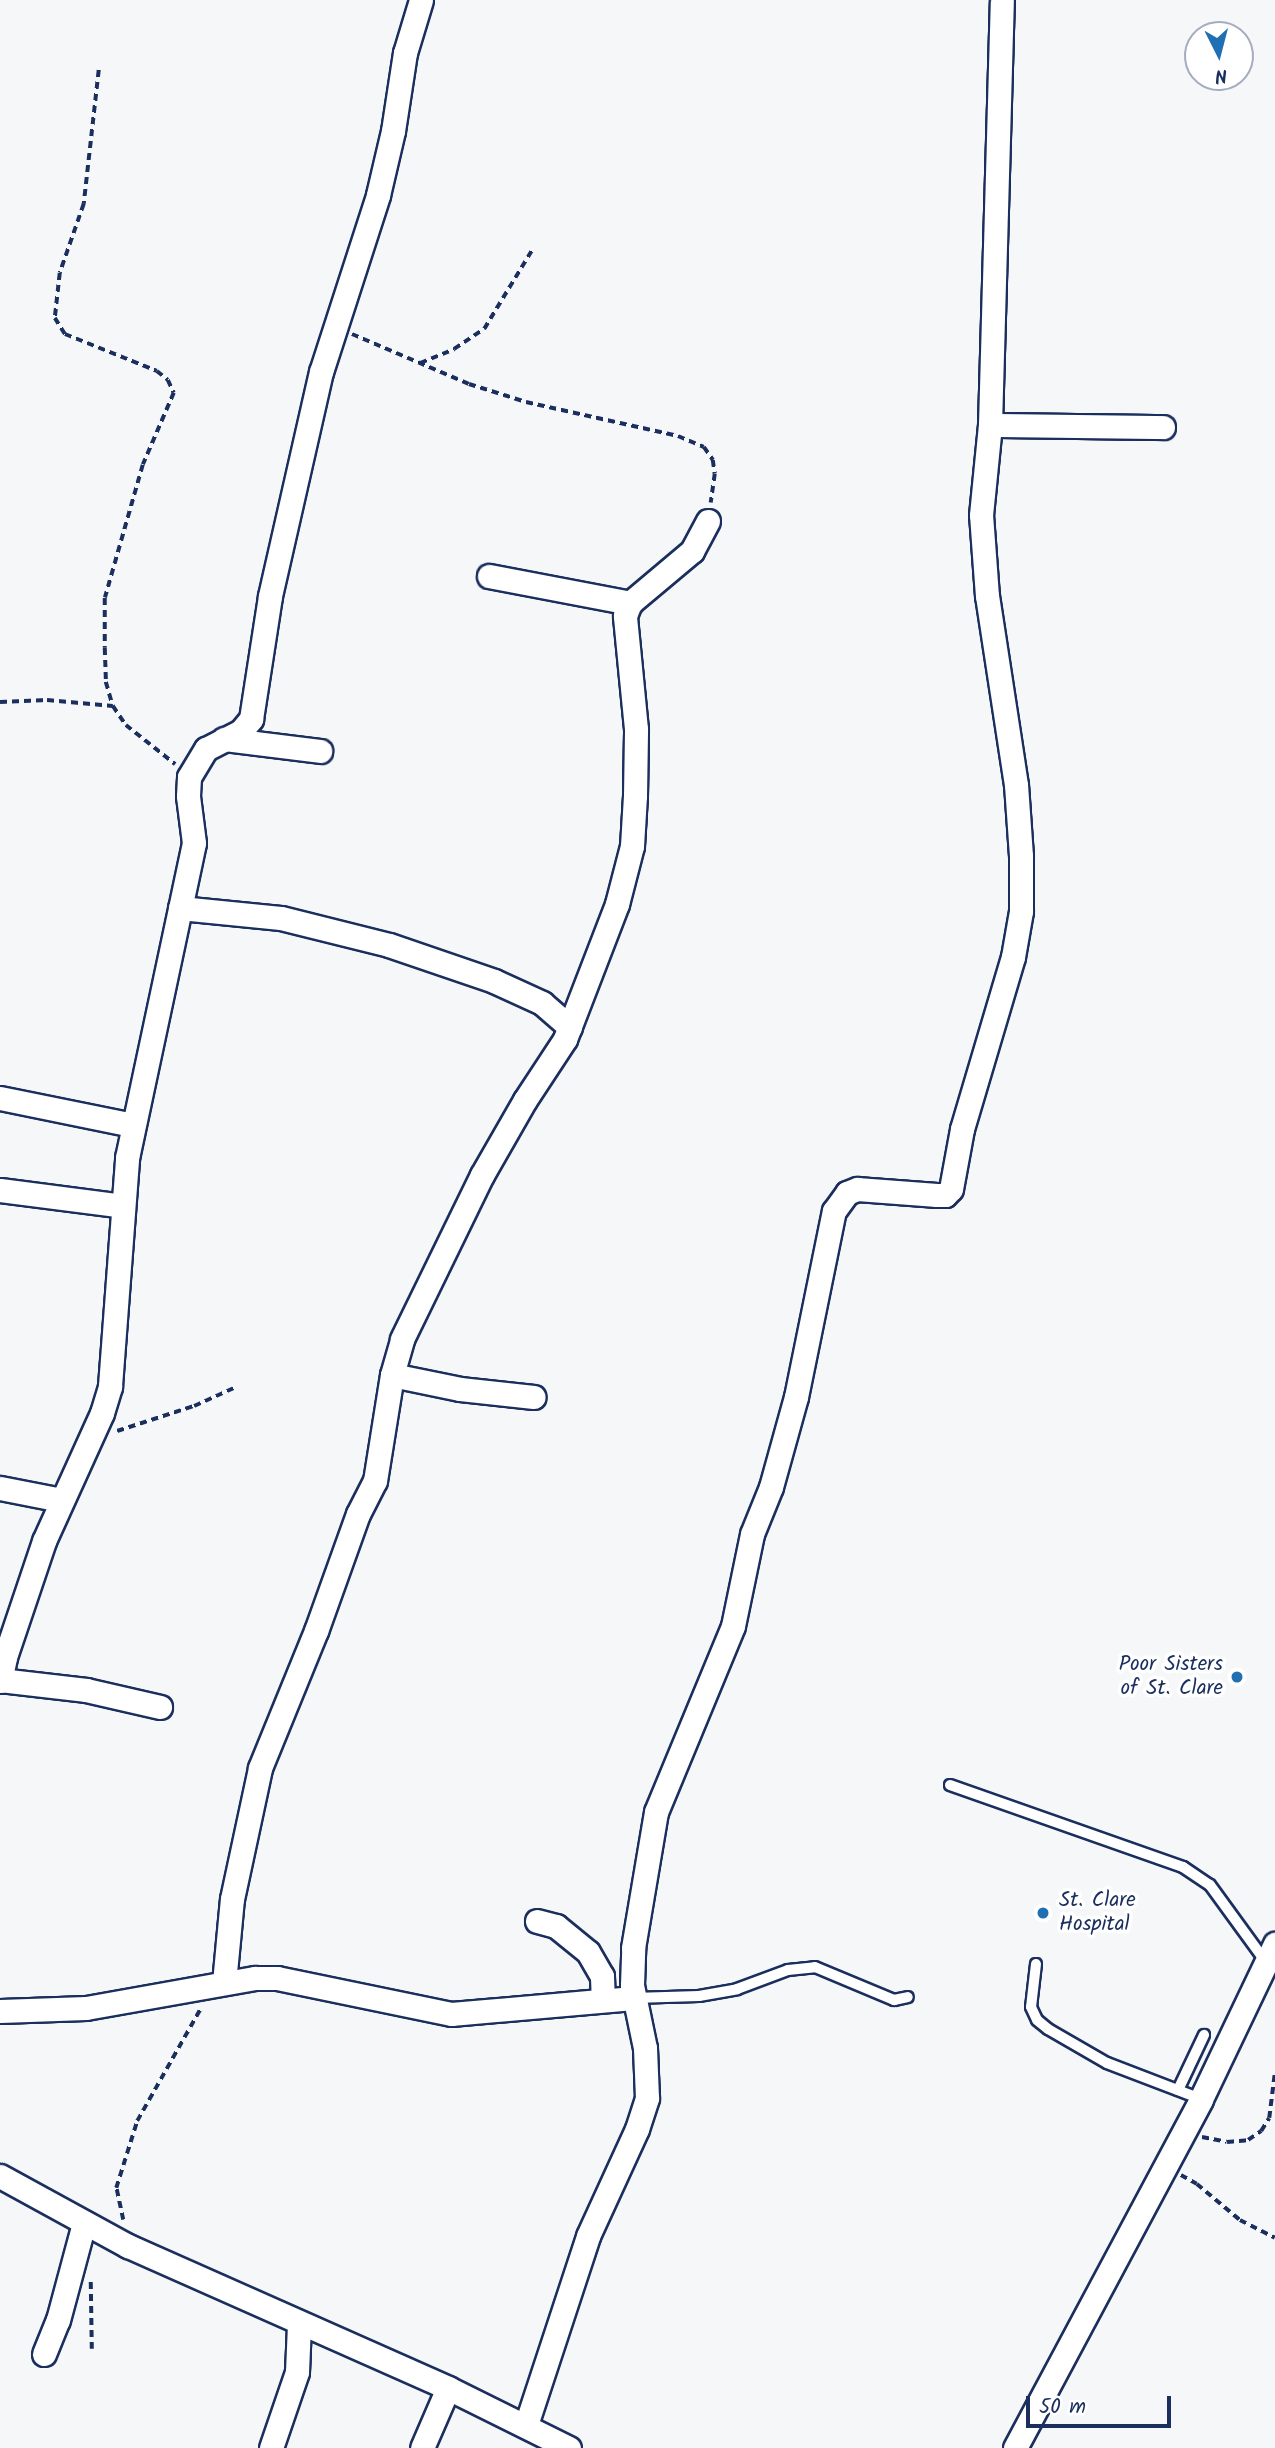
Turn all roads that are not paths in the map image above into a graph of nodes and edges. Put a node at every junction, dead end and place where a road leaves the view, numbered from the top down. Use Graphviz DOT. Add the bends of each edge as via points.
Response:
graph roads {
  1 [pos="421,0"];
  2 [pos="1002,2"];
  3 [pos="990,425"];
  4 [pos="1163,427"];
  5 [pos="708,521"];
  6 [pos="489,576"];
  7 [pos="630,603"];
  8 [pos="224,738"];
  9 [pos="320,751"];
  10 [pos="180,908"];
  11 [pos="570,1027"];
  12 [pos="0,1098"];
  13 [pos="133,1125"];
  14 [pos="0,1190"];
  15 [pos="123,1206"];
  16 [pos="392,1375"];
  17 [pos="534,1397"];
  18 [pos="0,1488"];
  19 [pos="61,1500"];
  20 [pos="0,1681"];
  21 [pos="160,1707"];
  22 [pos="950,1784"];
  23 [pos="537,1921"];
  24 [pos="1270,1953"];
  25 [pos="1036,1964"];
  26 [pos="220,1984"];
  27 [pos="908,1997"];
  28 [pos="603,1998"];
  29 [pos="634,1998"];
  30 [pos="0,2011"];
  31 [pos="1204,2035"];
  32 [pos="1178,2090"];
  33 [pos="1201,2099"];
  34 [pos="0,2176"];
  35 [pos="84,2223"];
  36 [pos="299,2323"];
  37 [pos="44,2354"];
  38 [pos="448,2388"];
  39 [pos="526,2425"];
  40 [pos="271,2448"];
  41 [pos="422,2448"];
  42 [pos="569,2448"];
  43 [pos="1015,2448"];
  1 -- 8 [label="street" via="405,53 378,195 335,326 270,596 251,719 241,731"];
  2 -- 3 [label="street"];
  3 -- 4 [label="street"];
  3 -- 29 [label="street" via="981,515 987,596 1016,785 1021,911 1013,957 962,1129 951,1189 937,1195 857,1189 847,1193 834,1211 796,1396 771,1487 752,1534 733,1626 656,1812 633,1948"];
  5 -- 7 [label="street" via="692,551"];
  6 -- 7 [label="street"];
  7 -- 11 [label="street" via="624,632 636,729 632,846 600,956"];
  8 -- 9 [label="street"];
  8 -- 10 [label="street" via="206,749 190,777 194,843"];
  10 -- 11 [label="street" via="281,918 389,945 494,981 542,1003"];
  10 -- 13 [label="street"];
  11 -- 16 [label="street" via="482,1175 412,1314"];
  12 -- 13 [label="street"];
  13 -- 15 [label="street"];
  14 -- 15 [label="street"];
  15 -- 19 [label="street" via="114,1366 102,1413"];
  16 -- 17 [label="street"];
  16 -- 26 [label="street" via="374,1481 260,1768 232,1899"];
  18 -- 19 [label="street"];
  19 -- 20 [label="street" via="15,1623"];
  20 -- 21 [label="street" via="86,1690"];
  22 -- 24 [label="lane" via="1184,1867 1210,1885"];
  23 -- 28 [label="street" via="556,1926 588,1952 602,1976"];
  24 -- 33 [label="street"];
  25 -- 32 [label="lane" via="1031,2007 1037,2020 1107,2063"];
  26 -- 28 [label="street" via="277,1978 451,2014"];
  26 -- 30 [label="street" via="86,2008"];
  27 -- 29 [label="lane" via="894,2000 815,1967 788,1970 737,1989 699,1996"];
  28 -- 29 [label="street"];
  29 -- 39 [label="street" via="645,2048 647,2098 588,2236"];
  31 -- 32 [label="lane"];
  32 -- 33 [label="lane"];
  33 -- 43 [label="street"];
  34 -- 35 [label="street"];
  35 -- 36 [label="street"];
  35 -- 37 [label="street"];
  36 -- 38 [label="street"];
  36 -- 40 [label="street" via="297,2372"];
  38 -- 39 [label="street"];
  38 -- 41 [label="street"];
  39 -- 42 [label="street"];
}
